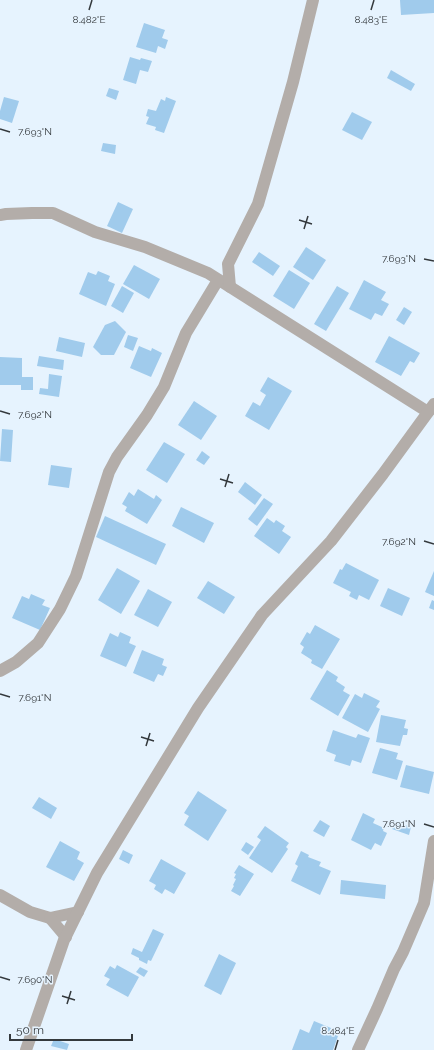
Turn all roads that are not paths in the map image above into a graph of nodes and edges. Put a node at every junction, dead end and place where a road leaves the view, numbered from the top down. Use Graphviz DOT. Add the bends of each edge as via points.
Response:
graph roads {
  1 [pos="313,0"];
  2 [pos="0,215"];
  3 [pos="228,264"];
  4 [pos="213,277"];
  5 [pos="230,287"];
  6 [pos="431,408"];
  7 [pos="0,671"];
  8 [pos="434,841"];
  9 [pos="0,895"];
  10 [pos="78,912"];
  11 [pos="50,918"];
  12 [pos="66,937"];
  13 [pos="26,1050"];
  14 [pos="358,1050"];
  1 -- 3 [label="street" via="258,204"];
  2 -- 4 [label="street" via="53,214 95,232 145,248"];
  3 -- 4 [label="street"];
  3 -- 5 [label="street"];
  4 -- 5 [label="street"];
  4 -- 7 [label="street" via="164,387 147,416 117,457 110,472 76,576 60,610 38,643 16,662"];
  5 -- 6 [label="street"];
  6 -- 10 [label="street" via="331,541 262,615 194,715 98,873"];
  8 -- 14 [label="street" via="424,903"];
  9 -- 11 [label="street" via="30,912"];
  10 -- 11 [label="street"];
  10 -- 12 [label="street"];
  11 -- 12 [label="street"];
  12 -- 13 [label="street"];
}
